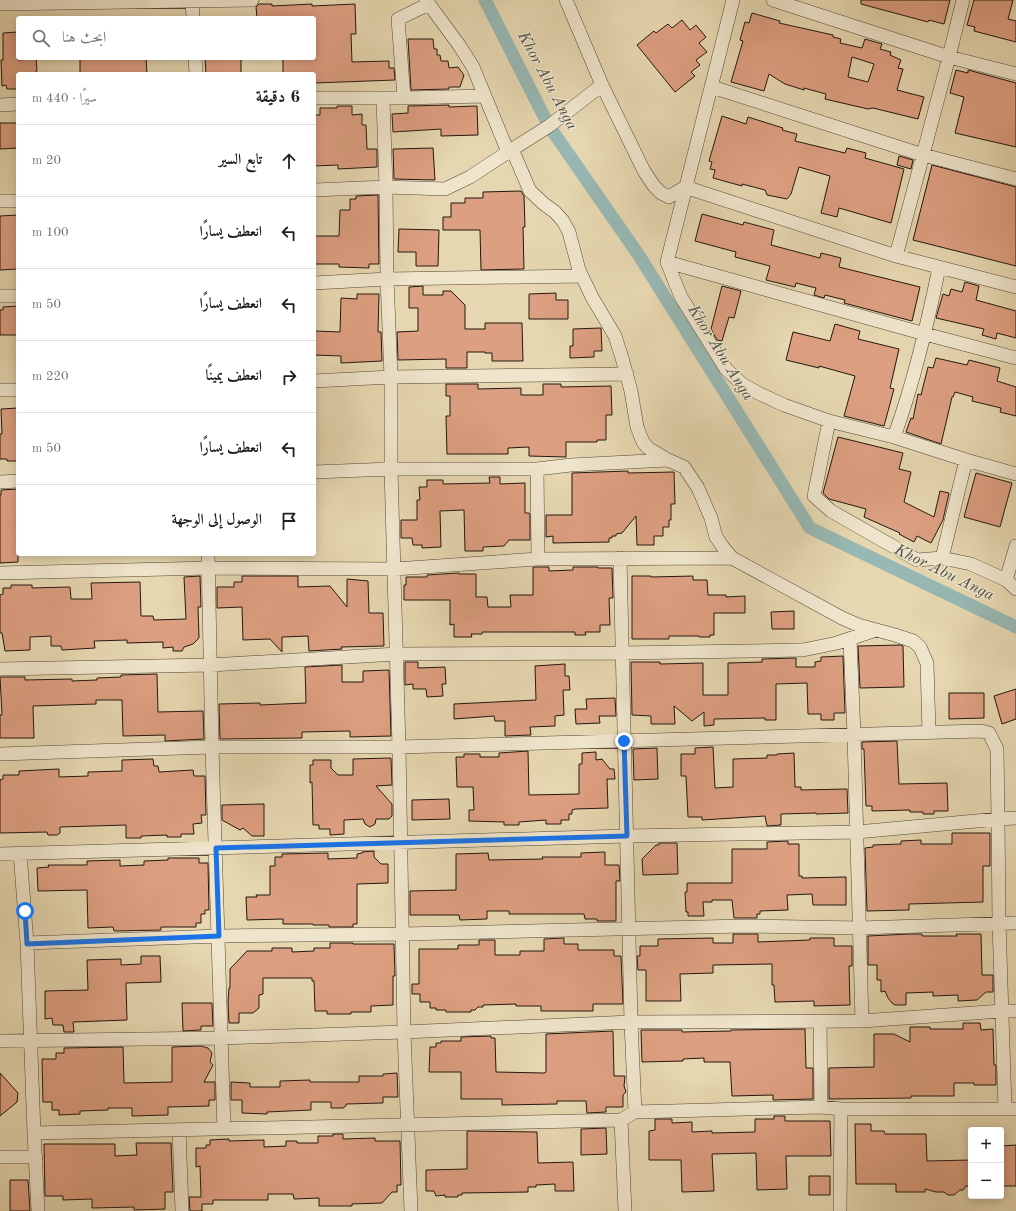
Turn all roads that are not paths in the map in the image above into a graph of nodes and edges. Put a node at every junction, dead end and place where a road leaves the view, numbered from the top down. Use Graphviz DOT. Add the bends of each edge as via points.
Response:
graph roads {
  1 [pos="252,0"];
  2 [pos="566,0"];
  3 [pos="733,0"];
  4 [pos="773,0"];
  5 [pos="963,0"];
  6 [pos="192,1"];
  7 [pos="427,2"];
  8 [pos="0,4"];
  9 [pos="193,16"];
  10 [pos="949,58"];
  11 [pos="195,60"];
  12 [pos="196,72"];
  13 [pos="1016,74"];
  14 [pos="602,85"];
  15 [pos="712,87"];
  16 [pos="484,96"];
  17 [pos="316,98"];
  18 [pos="404,98"];
  19 [pos="383,99"];
  20 [pos="16,104"];
  21 [pos="0,105"];
  22 [pos="510,150"];
  23 [pos="923,155"];
  24 [pos="1016,179"];
  25 [pos="386,187"];
  26 [pos="685,187"];
  27 [pos="316,190"];
  28 [pos="0,201"];
  29 [pos="16,201"];
  30 [pos="896,256"];
  31 [pos="667,262"];
  32 [pos="939,268"];
  33 [pos="582,276"];
  34 [pos="387,279"];
  35 [pos="316,283"];
  36 [pos="1016,287"];
  37 [pos="0,296"];
  38 [pos="16,296"];
  39 [pos="925,334"];
  40 [pos="1016,358"];
  41 [pos="627,374"];
  42 [pos="391,377"];
  43 [pos="316,381"];
  44 [pos="0,390"];
  45 [pos="16,390"];
  46 [pos="829,421"];
  47 [pos="894,437"];
  48 [pos="668,460"];
  49 [pos="966,460"];
  50 [pos="391,469"];
  51 [pos="537,470"];
  52 [pos="316,472"];
  53 [pos="1016,474"];
  54 [pos="16,481"];
  55 [pos="0,482"];
  56 [pos="1016,546"];
  57 [pos="208,556"];
  58 [pos="620,558"];
  59 [pos="732,558"];
  60 [pos="942,558"];
  61 [pos="538,559"];
  62 [pos="209,568"];
  63 [pos="394,569"];
  64 [pos="0,573"];
  65 [pos="1011,585"];
  66 [pos="876,630"];
  67 [pos="850,639"];
  68 [pos="397,654"];
  69 [pos="622,654"];
  70 [pos="211,665"];
  71 [pos="0,669"];
  72 [pos="929,733"];
  73 [pos="854,735"];
  74 [pos="624,741"];
  75 [pos="212,747"];
  76 [pos="399,747"];
  77 [pos="0,754"];
  78 [pos="1016,818"];
  79 [pos="998,819"];
  80 [pos="857,832"];
  81 [pos="627,836"];
  82 [pos="401,843"];
  83 [pos="216,848"];
  84 [pos="20,853"];
  85 [pos="0,854"];
  86 [pos="999,922"];
  87 [pos="1016,922"];
  88 [pos="629,928"];
  89 [pos="859,928"];
  90 [pos="403,934"];
  91 [pos="219,936"];
  92 [pos="27,944"];
  93 [pos="1002,1010"];
  94 [pos="1016,1011"];
  95 [pos="862,1021"];
  96 [pos="631,1022"];
  97 [pos="820,1022"];
  98 [pos="404,1032"];
  99 [pos="221,1038"];
  100 [pos="0,1041"];
  101 [pos="30,1041"];
  102 [pos="821,1107"];
  103 [pos="841,1109"];
  104 [pos="1011,1109"];
  105 [pos="635,1112"];
  106 [pos="622,1120"];
  107 [pos="408,1125"];
  108 [pos="224,1129"];
  109 [pos="179,1130"];
  110 [pos="34,1133"];
  111 [pos="0,1157"];
  112 [pos="36,1158"];
  113 [pos="38,1211"];
  114 [pos="182,1211"];
  115 [pos="411,1211"];
  116 [pos="625,1211"];
  117 [pos="840,1211"];
  1 -- 6 [label="street"];
  2 -- 14 [label="street"];
  3 -- 15 [label="street"];
  4 -- 10 [label="street"];
  5 -- 10 [label="street"];
  6 -- 8 [label="street"];
  6 -- 9 [label="street"];
  7 -- 16 [label="street" via="466,55"];
  7 -- 18 [label="street" via="398,19"];
  10 -- 13 [label="street"];
  10 -- 23 [label="street"];
  11 -- 12 [label="street"];
  14 -- 22 [label="street" via="549,126"];
  14 -- 26 [label="street" via="644,171 654,186 669,197"];
  15 -- 23 [label="street"];
  15 -- 26 [label="street"];
  16 -- 18 [label="street"];
  16 -- 22 [label="street"];
  17 -- 19 [label="street"];
  18 -- 19 [label="street"];
  19 -- 25 [label="street"];
  20 -- 21 [label="street"];
  22 -- 25 [label="street" via="470,177 445,189"];
  22 -- 33 [label="street" via="530,191 563,221 569,232"];
  23 -- 24 [label="street"];
  23 -- 30 [label="street"];
  25 -- 27 [label="street"];
  25 -- 34 [label="street"];
  26 -- 30 [label="street"];
  26 -- 31 [label="street"];
  28 -- 29 [label="street"];
  30 -- 32 [label="street"];
  31 -- 39 [label="street"];
  31 -- 46 [label="street" via="681,297 726,369 742,384 758,393"];
  32 -- 36 [label="street"];
  32 -- 39 [label="street"];
  33 -- 34 [label="street"];
  33 -- 41 [label="street" via="615,336"];
  34 -- 35 [label="street"];
  34 -- 42 [label="street"];
  37 -- 38 [label="street"];
  39 -- 40 [label="street"];
  39 -- 47 [label="street"];
  41 -- 42 [label="street"];
  41 -- 48 [label="street" via="637,427 643,442"];
  42 -- 43 [label="street"];
  42 -- 50 [label="street"];
  44 -- 45 [label="street"];
  46 -- 47 [label="street"];
  46 -- 60 [label="street" via="814,496 831,512 917,560"];
  47 -- 49 [label="street"];
  48 -- 51 [label="street" via="571,465"];
  48 -- 59 [label="street" via="684,467 691,477 711,518 716,537"];
  49 -- 53 [label="street"];
  49 -- 60 [label="street"];
  50 -- 51 [label="street"];
  50 -- 52 [label="street"];
  50 -- 63 [label="street"];
  51 -- 61 [label="street"];
  54 -- 55 [label="street"];
  56 -- 65 [label="street"];
  57 -- 62 [label="street"];
  58 -- 59 [label="street"];
  58 -- 61 [label="street"];
  58 -- 69 [label="street"];
  59 -- 66 [label="street" via="842,618"];
  60 -- 65 [label="street" via="971,564"];
  61 -- 63 [label="street"];
  62 -- 63 [label="street"];
  62 -- 64 [label="street"];
  62 -- 70 [label="street"];
  63 -- 68 [label="street"];
  66 -- 67 [label="street"];
  66 -- 72 [label="street" via="913,641 924,654 927,662"];
  67 -- 69 [label="street" via="803,650"];
  67 -- 73 [label="street"];
  68 -- 69 [label="street"];
  68 -- 70 [label="street"];
  68 -- 76 [label="street"];
  69 -- 74 [label="street"];
  70 -- 71 [label="street"];
  70 -- 75 [label="street"];
  72 -- 73 [label="street"];
  72 -- 79 [label="street" via="989,733 997,749"];
  73 -- 74 [label="street"];
  73 -- 80 [label="street"];
  74 -- 76 [label="street"];
  74 -- 81 [label="street"];
  75 -- 76 [label="street"];
  75 -- 77 [label="street"];
  75 -- 83 [label="street"];
  76 -- 82 [label="street"];
  78 -- 79 [label="street"];
  79 -- 80 [label="street"];
  79 -- 86 [label="street"];
  80 -- 81 [label="street"];
  80 -- 89 [label="street"];
  81 -- 82 [label="street"];
  81 -- 88 [label="street"];
  82 -- 83 [label="street"];
  82 -- 90 [label="street"];
  83 -- 84 [label="street"];
  83 -- 91 [label="street"];
  84 -- 85 [label="street"];
  84 -- 92 [label="street"];
  86 -- 87 [label="street"];
  86 -- 89 [label="street"];
  86 -- 93 [label="street"];
  88 -- 89 [label="street"];
  88 -- 90 [label="street"];
  88 -- 96 [label="street"];
  89 -- 95 [label="street"];
  90 -- 91 [label="street"];
  90 -- 98 [label="street"];
  91 -- 92 [label="street"];
  91 -- 99 [label="street"];
  92 -- 101 [label="street"];
  93 -- 94 [label="street"];
  93 -- 95 [label="street"];
  93 -- 104 [label="street"];
  95 -- 97 [label="street"];
  96 -- 97 [label="street"];
  96 -- 98 [label="street"];
  96 -- 105 [label="street"];
  97 -- 102 [label="street"];
  98 -- 99 [label="street"];
  98 -- 107 [label="street"];
  99 -- 101 [label="street"];
  99 -- 108 [label="street"];
  100 -- 101 [label="street"];
  101 -- 110 [label="street"];
  102 -- 103 [label="street"];
  102 -- 105 [label="street"];
  103 -- 104 [label="street"];
  103 -- 117 [label="street"];
  105 -- 106 [label="street"];
  106 -- 107 [label="street"];
  106 -- 116 [label="street"];
  107 -- 108 [label="street"];
  107 -- 115 [label="street"];
  108 -- 109 [label="street"];
  109 -- 110 [label="street"];
  109 -- 114 [label="street"];
  110 -- 112 [label="street"];
  111 -- 112 [label="street"];
  112 -- 113 [label="street"];
}
